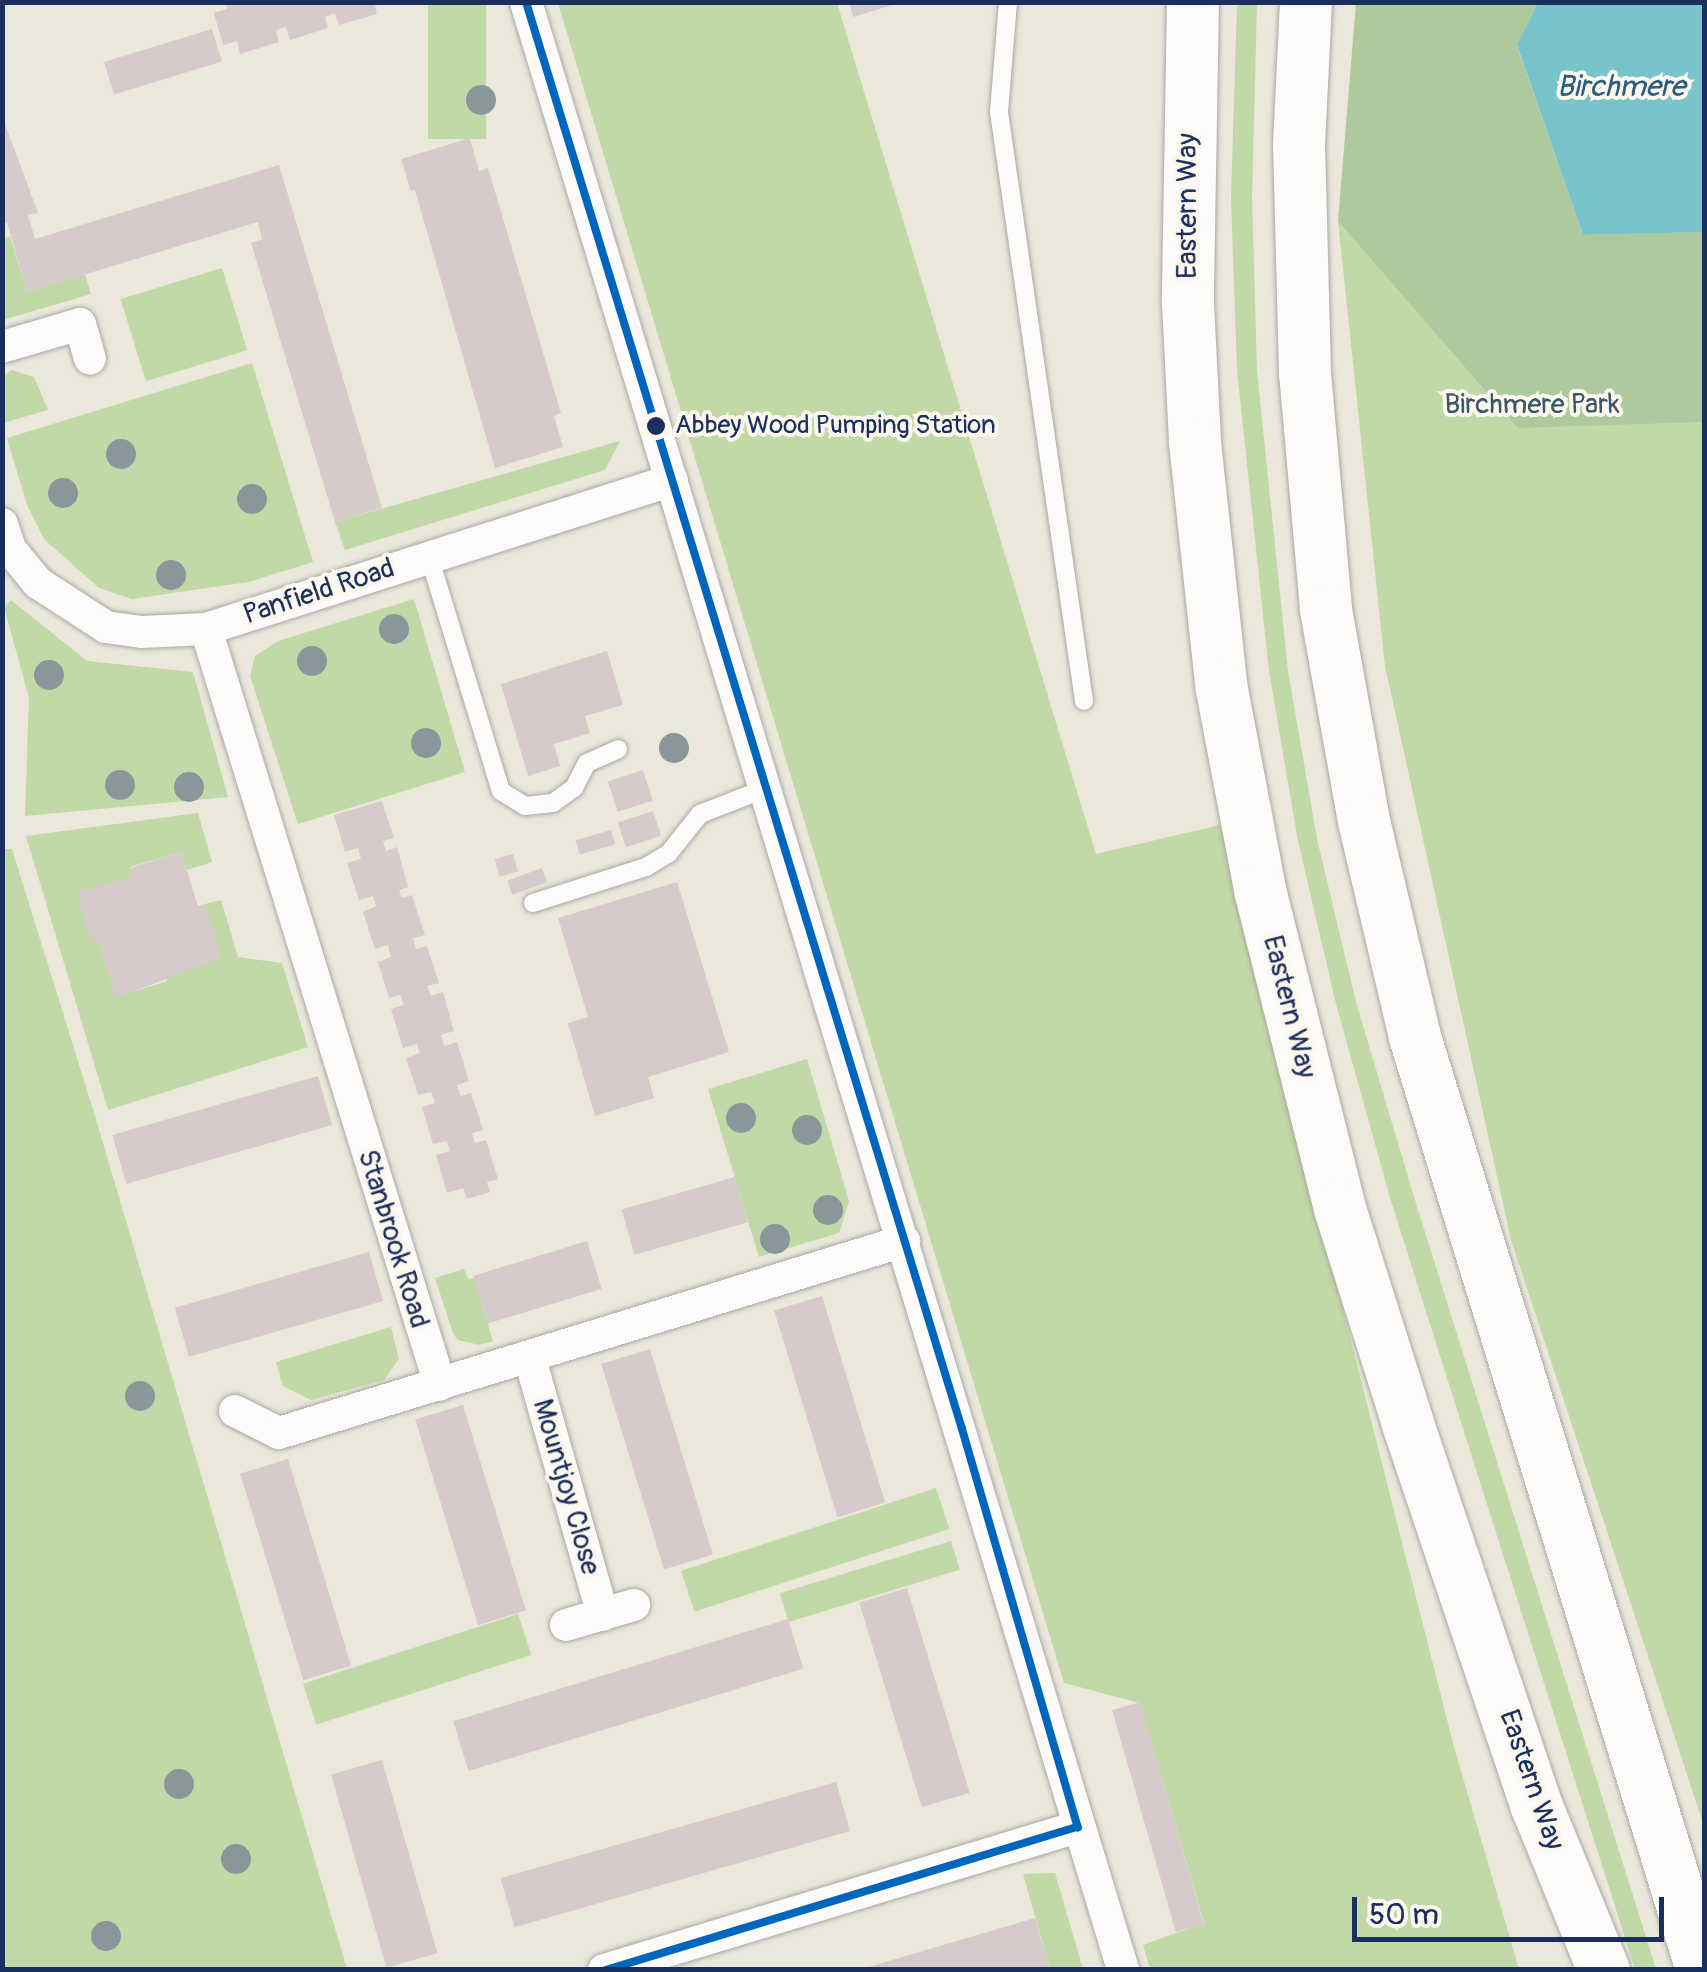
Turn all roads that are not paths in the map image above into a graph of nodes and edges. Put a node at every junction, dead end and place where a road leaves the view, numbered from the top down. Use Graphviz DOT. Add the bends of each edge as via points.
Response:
graph roads {
  1 [pos="526,2"];
  2 [pos="1008,2"];
  3 [pos="1193,2"];
  4 [pos="1306,2"];
  5 [pos="2,347"];
  6 [pos="90,360"];
  7 [pos="672,480"];
  8 [pos="2,524"];
  9 [pos="429,556"];
  10 [pos="206,628"];
  11 [pos="1084,701"];
  12 [pos="618,749"];
  13 [pos="767,788"];
  14 [pos="532,903"];
  15 [pos="904,1241"];
  16 [pos="530,1359"];
  17 [pos="440,1385"];
  18 [pos="235,1411"];
  19 [pos="566,1625"];
  20 [pos="1538,1807"];
  21 [pos="1078,1827"];
  22 [pos="619,1967"];
  23 [pos="1123,1970"];
  24 [pos="1583,1970"];
  25 [pos="1604,1970"];
  26 [pos="1702,1970"];
  1 -- 7 [label="street"];
  2 -- 11 [label="lane" via="999,112"];
  3 -- 20 [label="main road, Eastern Way" via="1188,303 1196,443 1222,690 1256,872 1340,1209"];
  4 -- 26 [label="main road" via="1298,143 1304,373 1326,610 1364,821 1415,1037"];
  5 -- 6 [label="street" via="80,324"];
  7 -- 9 [label="street, Panfield Road"];
  7 -- 13 [label="street"];
  8 -- 10 [label="street, Panfield Road" via="10,549 38,583 106,627"];
  9 -- 10 [label="street, Panfield Road"];
  9 -- 12 [label="lane" via="501,792 525,806 553,803 574,788 587,763"];
  10 -- 17 [label="street, Stanbrook Road"];
  13 -- 14 [label="lane" via="700,814 668,853 646,867"];
  13 -- 15 [label="street"];
  15 -- 16 [label="street"];
  15 -- 21 [label="street"];
  16 -- 17 [label="street"];
  16 -- 19 [label="street, Mountjoy Close" via="619,1610"];
  17 -- 18 [label="street" via="279,1433"];
  20 -- 24 [label="main road"];
  20 -- 25 [label="main road, Eastern Way"];
  21 -- 22 [label="street"];
  21 -- 23 [label="street"];
}
